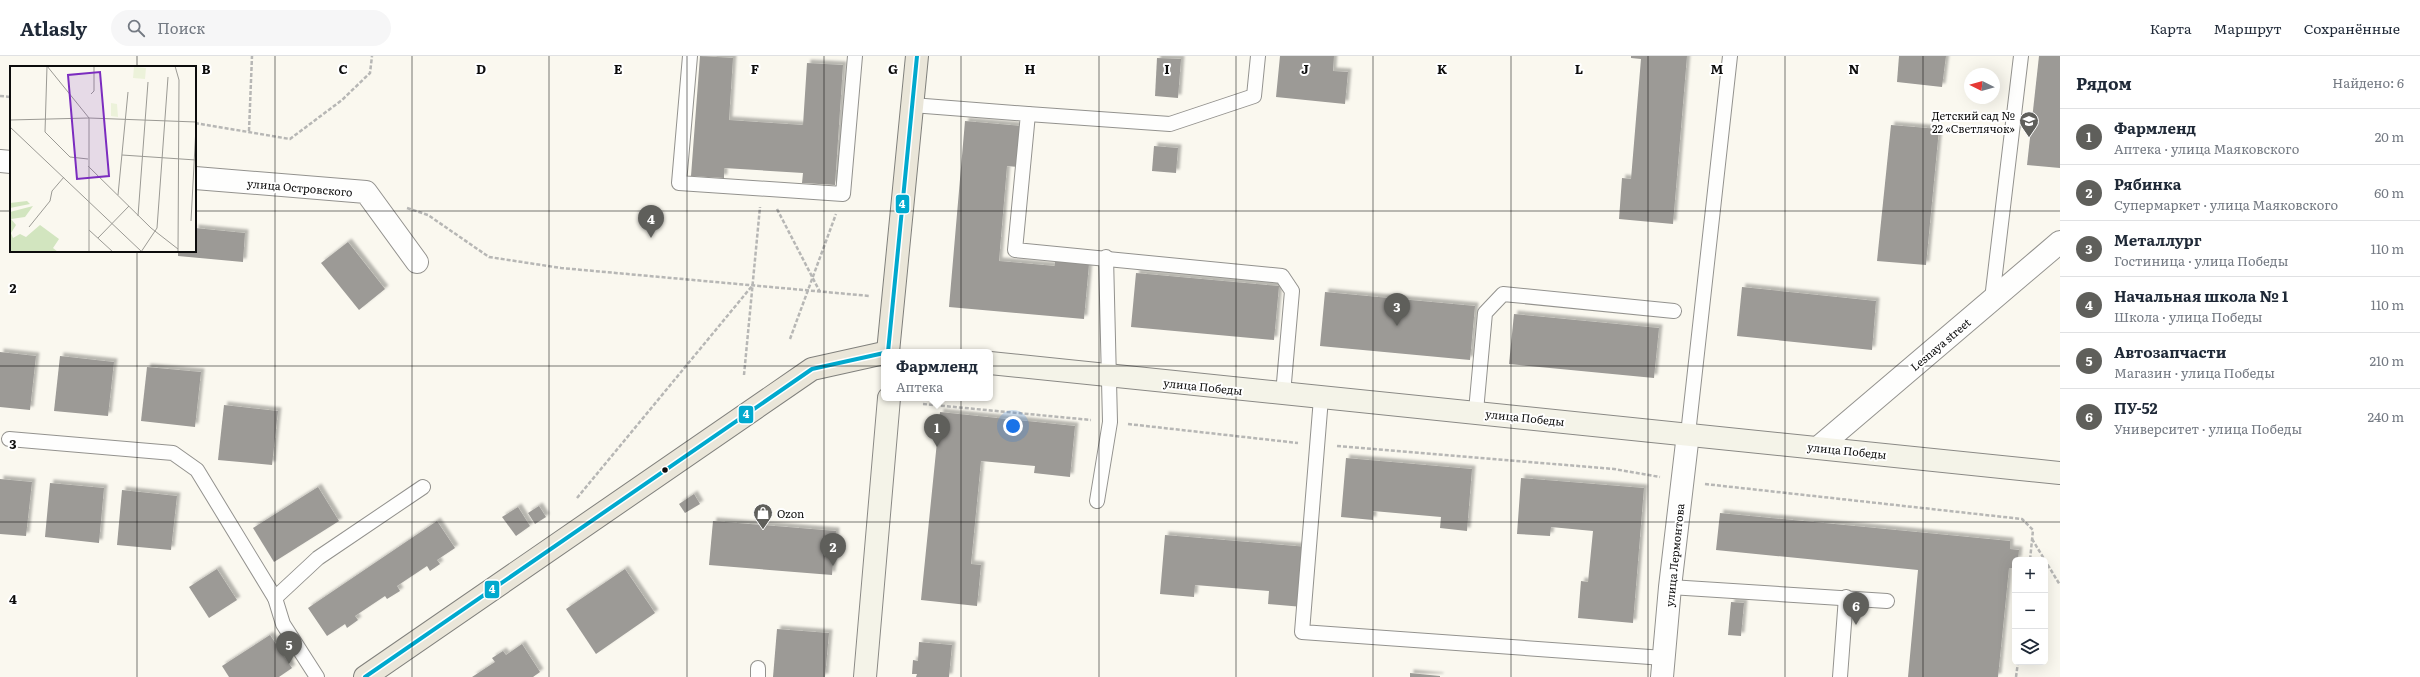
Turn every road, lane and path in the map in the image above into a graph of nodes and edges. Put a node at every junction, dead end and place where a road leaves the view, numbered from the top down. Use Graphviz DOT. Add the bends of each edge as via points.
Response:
graph roads {
  1 [pos="252,56"];
  2 [pos="372,56"];
  3 [pos="690,56"];
  4 [pos="855,56"];
  5 [pos="917,56"];
  6 [pos="1258,56"];
  7 [pos="1730,56"];
  8 [pos="2021,56"];
  9 [pos="0,96"];
  10 [pos="10,98"];
  11 [pos="912,105"];
  12 [pos="1028,114"];
  13 [pos="196,123"];
  14 [pos="249,131"];
  15 [pos="0,161"];
  16 [pos="10,162"];
  17 [pos="196,178"];
  18 [pos="764,189"];
  19 [pos="843,194"];
  20 [pos="401,205"];
  21 [pos="2060,242"];
  22 [pos="1106,258"];
  23 [pos="417,262"];
  24 [pos="812,278"];
  25 [pos="752,286"];
  26 [pos="808,291"];
  27 [pos="820,292"];
  28 [pos="871,296"];
  29 [pos="1992,299"];
  30 [pos="1674,311"];
  31 [pos="790,339"];
  32 [pos="888,349"];
  33 [pos="881,354"];
  34 [pos="993,363"];
  35 [pos="744,375"];
  36 [pos="1110,376"];
  37 [pos="1283,394"];
  38 [pos="1321,398"];
  39 [pos="889,401"];
  40 [pos="923,404"];
  41 [pos="1476,411"];
  42 [pos="1110,422"];
  43 [pos="1688,434"];
  44 [pos="10,440"];
  45 [pos="1317,445"];
  46 [pos="1819,447"];
  47 [pos="2060,473"];
  48 [pos="1683,481"];
  49 [pos="422,487"];
  50 [pos="576,498"];
  51 [pos="1097,501"];
  52 [pos="2032,539"];
  53 [pos="2030,557"];
  54 [pos="2060,585"];
  55 [pos="1670,587"];
  56 [pos="1846,597"];
  57 [pos="275,598"];
  58 [pos="1887,601"];
  59 [pos="2018,665"];
  60 [pos="1663,668"];
  61 [pos="317,677"];
  62 [pos="365,677"];
  63 [pos="865,677"];
  64 [pos="1840,677"];
  65 [pos="2016,677"];
  1 -- 14 [label="path"];
  2 -- 14 [label="path" via="370,73 342,100 290,139"];
  3 -- 18 [label="lane" via="679,183"];
  4 -- 19 [label="lane"];
  5 -- 11 [label="main road"];
  6 -- 12 [label="lane" via="1254,96 1170,124"];
  7 -- 43 [label="lane"];
  8 -- 29 [label="lane"];
  9 -- 10 [label="path"];
  11 -- 12 [label="lane"];
  11 -- 32 [label="main road"];
  12 -- 22 [label="lane" via="1015,250"];
  13 -- 14 [label="path"];
  15 -- 16 [label="street"];
  17 -- 23 [label="street, улица Островского" via="366,192"];
  18 -- 19 [label="lane"];
  18 -- 24 [label="path"];
  18 -- 25 [label="path"];
  19 -- 24 [label="path"];
  20 -- 25 [label="path" via="428,215 489,257 562,268"];
  21 -- 29 [label="street, Lesnaya street"];
  22 -- 36 [label="lane"];
  22 -- 37 [label="lane" via="1282,276 1292,291"];
  24 -- 26 [label="path"];
  24 -- 27 [label="path"];
  25 -- 26 [label="path"];
  25 -- 35 [label="path"];
  25 -- 50 [label="path"];
  26 -- 27 [label="path"];
  26 -- 31 [label="path"];
  27 -- 28 [label="path"];
  29 -- 46 [label="street, Lesnaya street"];
  30 -- 41 [label="lane" via="1503,294 1485,314"];
  33 -- 62 [label="main road" via="812,369"];
  34 -- 36 [label="street, улица Победы"];
  36 -- 37 [label="street, улица Победы"];
  36 -- 42 [label="lane"];
  37 -- 38 [label="street, улица Победы"];
  38 -- 41 [label="street, улица Победы"];
  38 -- 45 [label="lane"];
  39 -- 63 [label="street"];
  40 -- 42 [label="path"];
  41 -- 43 [label="street, улица Победы"];
  42 -- 45 [label="path"];
  42 -- 51 [label="lane"];
  43 -- 46 [label="street, улица Победы"];
  43 -- 48 [label="street, улица Лермонтова"];
  44 -- 57 [label="lane" via="174,453 197,470"];
  45 -- 48 [label="path" via="1614,469"];
  45 -- 60 [label="lane" via="1302,632"];
  46 -- 47 [label="street, улица Победы"];
  48 -- 52 [label="path" via="2022,519 2033,530"];
  48 -- 55 [label="street, улица Лермонтова"];
  49 -- 57 [label="lane" via="318,558"];
  52 -- 53 [label="path"];
  52 -- 54 [label="path"];
  55 -- 56 [label="lane"];
  55 -- 60 [label="street, улица Лермонтова"];
  56 -- 58 [label="lane"];
  56 -- 64 [label="lane"];
  57 -- 61 [label="lane" via="283,624"];
  59 -- 65 [label="path"];
}
